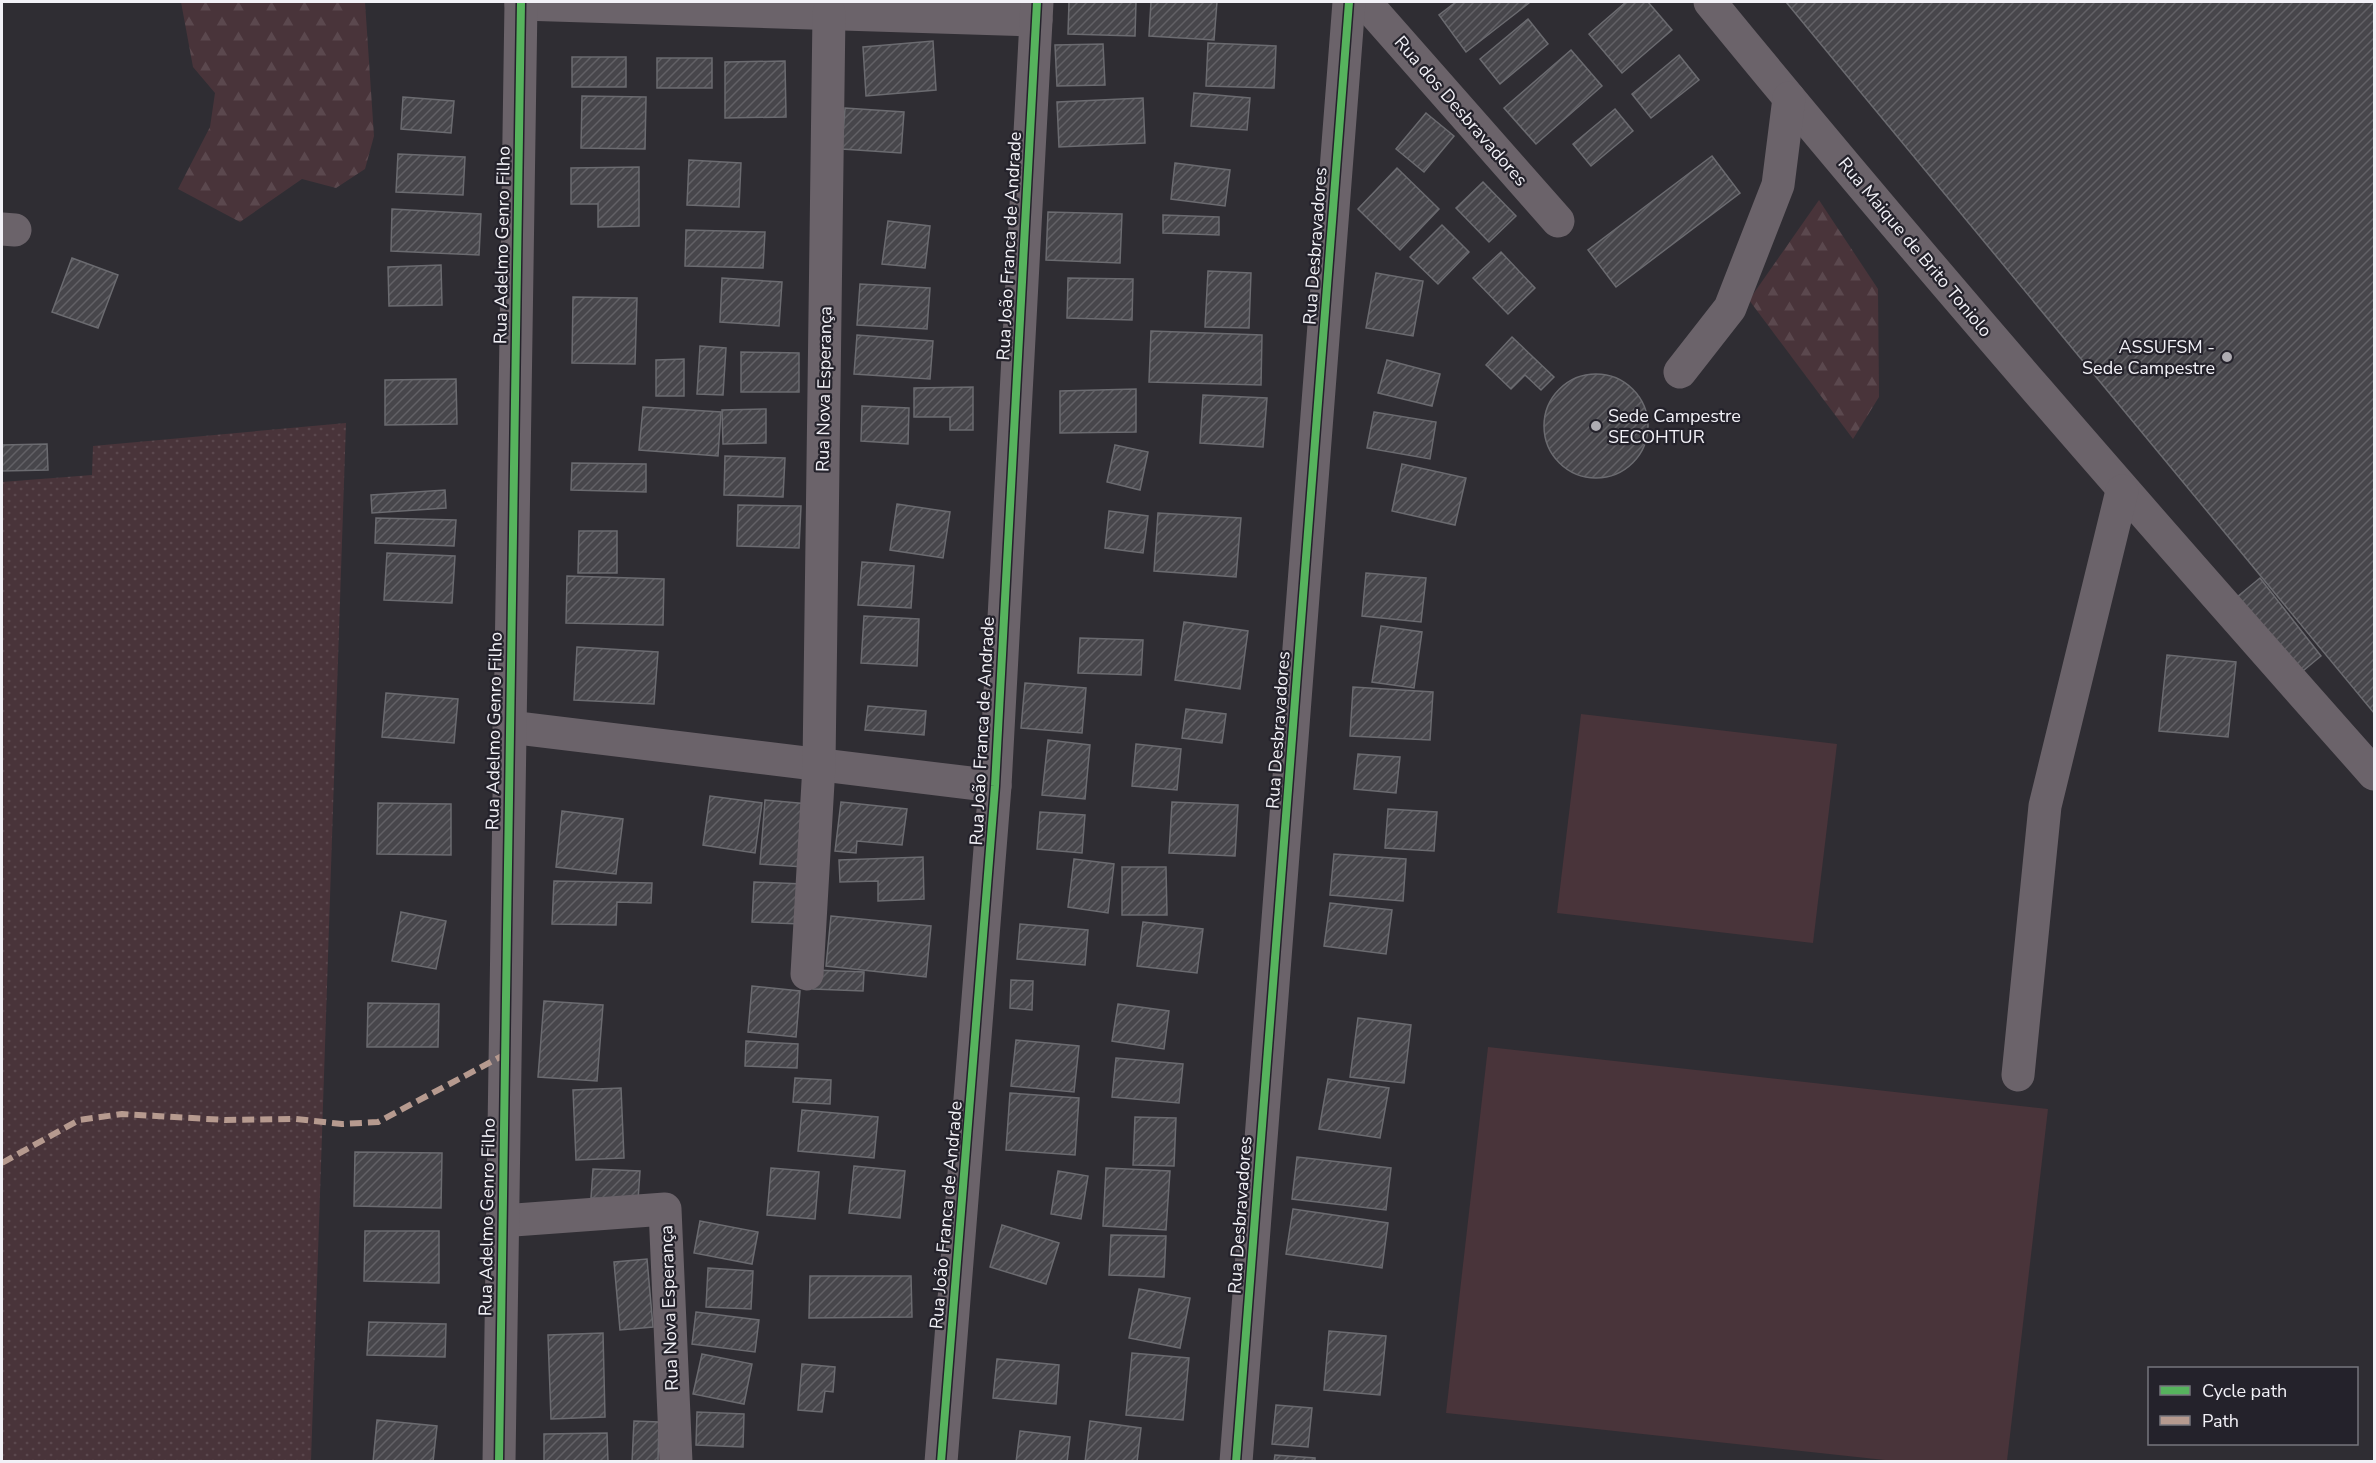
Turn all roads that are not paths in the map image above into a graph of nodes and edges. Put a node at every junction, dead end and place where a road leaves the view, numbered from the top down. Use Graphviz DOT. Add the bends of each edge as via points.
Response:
graph roads {
  1 [pos="1349,2"];
  2 [pos="1365,2"];
  3 [pos="1710,2"];
  4 [pos="521,3"];
  5 [pos="1036,11"];
  6 [pos="829,12"];
  7 [pos="1789,98"];
  8 [pos="1558,221"];
  9 [pos="1680,372"];
  10 [pos="2122,491"];
  11 [pos="509,728"];
  12 [pos="819,765"];
  13 [pos="2374,774"];
  14 [pos="995,786"];
  15 [pos="807,974"];
  16 [pos="2018,1075"];
  17 [pos="502,1221"];
  18 [pos="499,1461"];
  19 [pos="676,1461"];
  20 [pos="941,1461"];
  21 [pos="1236,1461"];
  1 -- 21 [label="street, Rua Desbravadores"];
  2 -- 8 [label="street, Rua dos Desbravadores"];
  3 -- 7 [label="street, Rua Maique de Brito Toniolo"];
  4 -- 6 [label="street"];
  4 -- 11 [label="street, Rua Adelmo Genro Filho"];
  5 -- 6 [label="street"];
  5 -- 14 [label="street, Rua João Franca de Andrade"];
  6 -- 12 [label="street, Rua Nova Esperança"];
  7 -- 9 [label="street" via="1778,185 1730,308"];
  7 -- 10 [label="street, Rua Maique de Brito Toniolo"];
  10 -- 13 [label="street, Rua Maique de Brito Toniolo"];
  10 -- 16 [label="street" via="2045,806"];
  11 -- 12 [label="street"];
  11 -- 17 [label="street, Rua Adelmo Genro Filho"];
  12 -- 14 [label="street"];
  12 -- 15 [label="street, Rua Nova Esperança"];
  14 -- 20 [label="street, Rua João Franca de Andrade"];
  17 -- 18 [label="street, Rua Adelmo Genro Filho"];
  17 -- 19 [label="street, Rua Nova Esperança" via="665,1209"];
}
